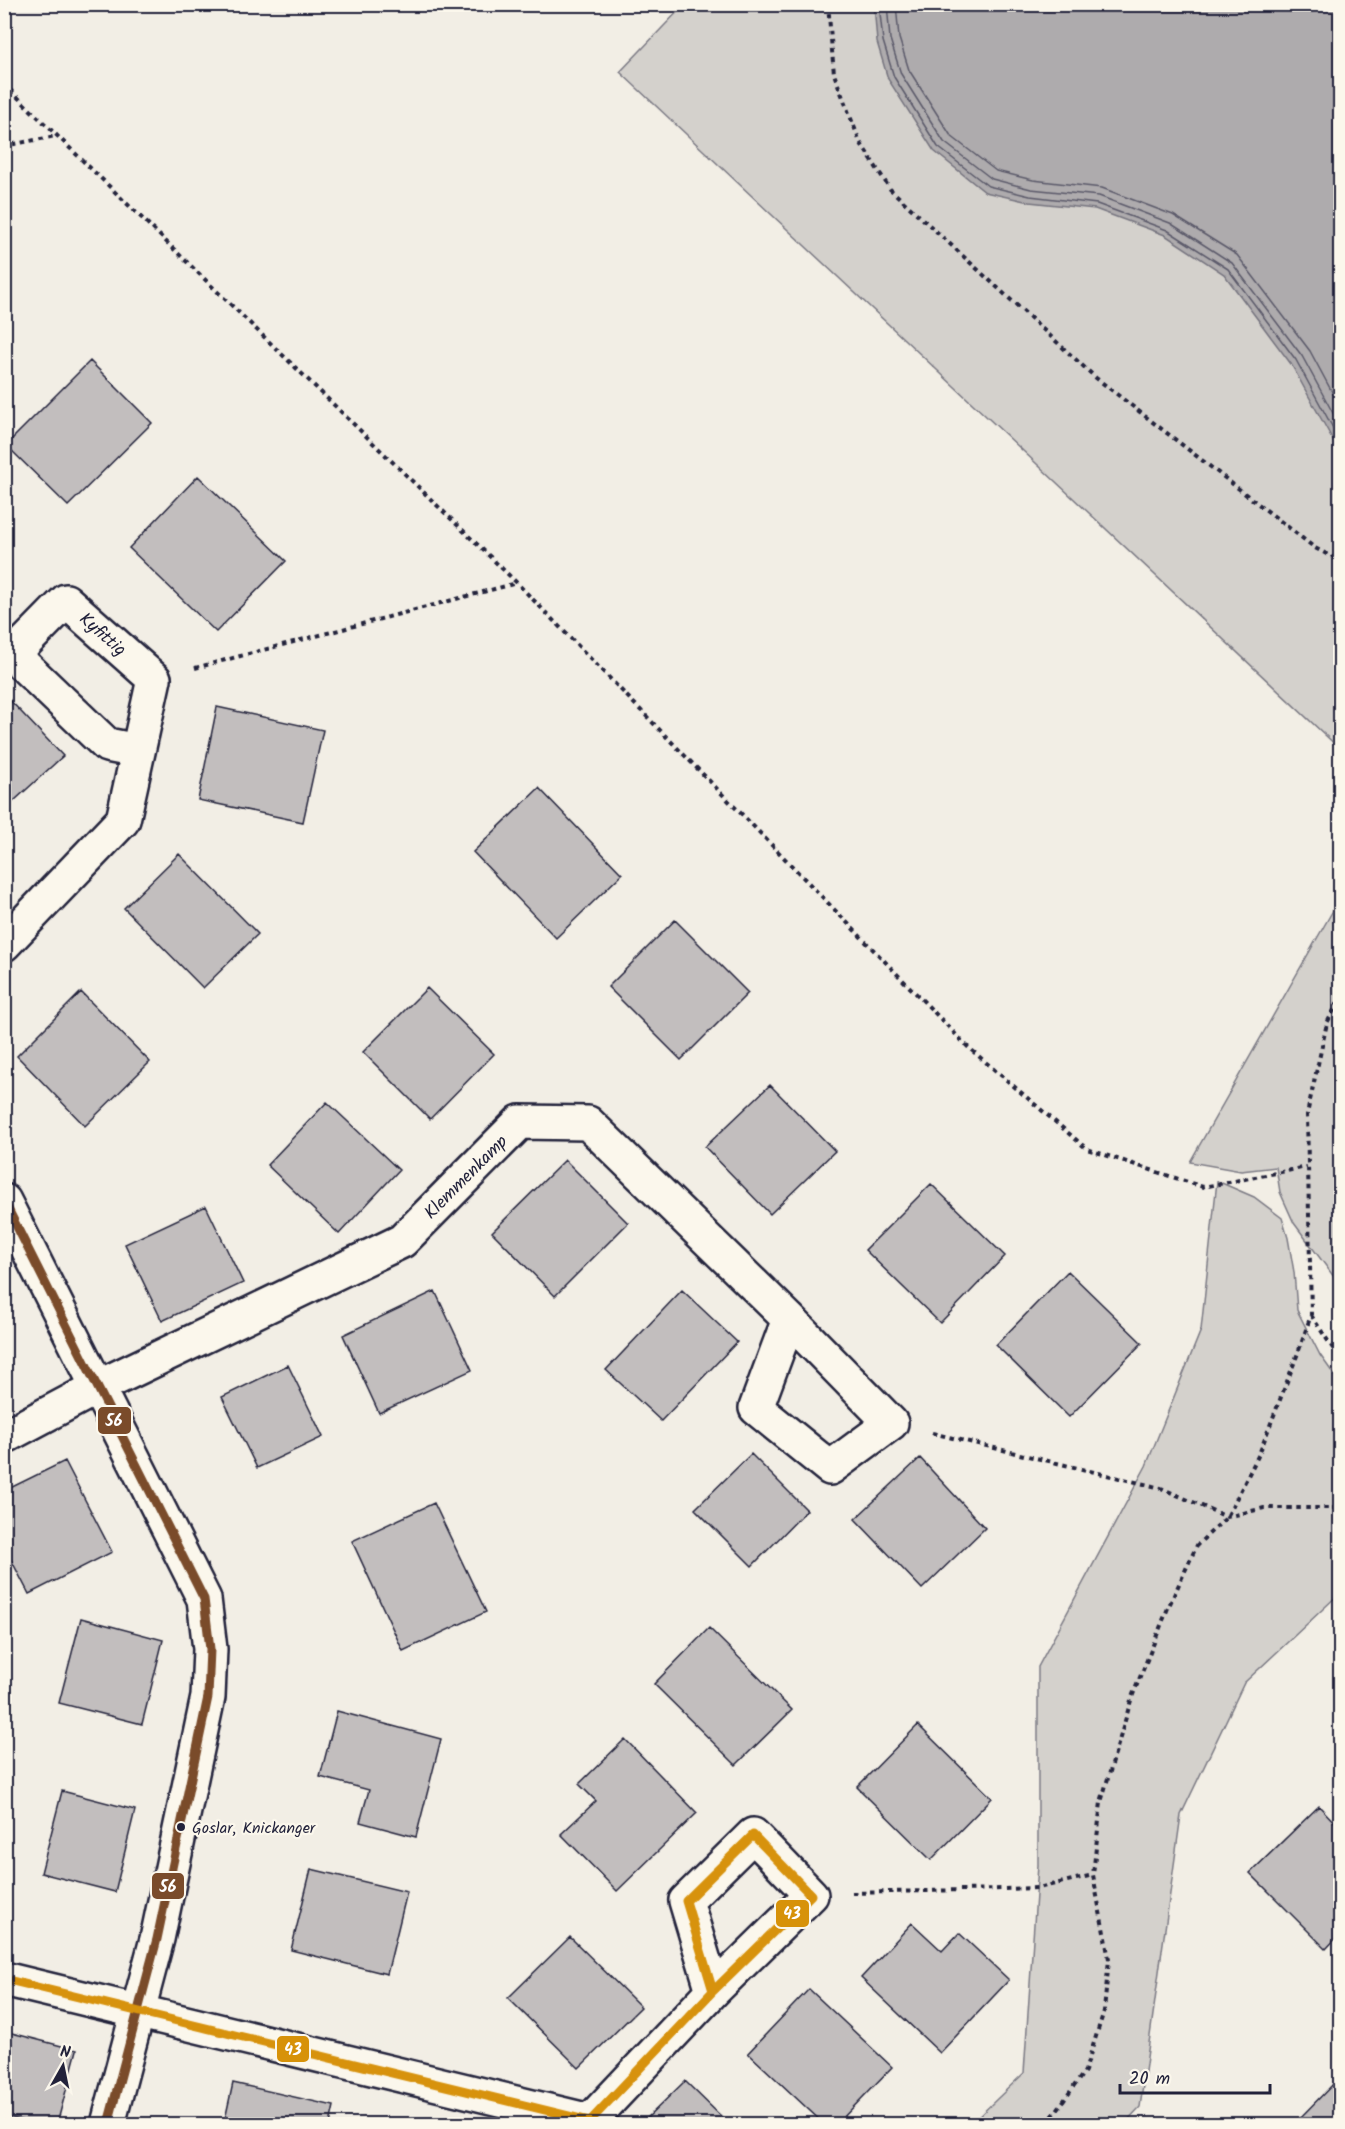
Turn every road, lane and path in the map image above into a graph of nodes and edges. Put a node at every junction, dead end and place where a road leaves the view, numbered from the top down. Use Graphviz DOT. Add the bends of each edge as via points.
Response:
graph roads {
  1 [pos="828,4"];
  2 [pos="4,84"];
  3 [pos="57,136"];
  4 [pos="4,146"];
  5 [pos="1341,561"];
  6 [pos="517,583"];
  7 [pos="154,679"];
  8 [pos="138,751"];
  9 [pos="4,944"];
  10 [pos="1341,999"];
  11 [pos="1307,1167"];
  12 [pos="4,1201"];
  13 [pos="1311,1315"];
  14 [pos="789,1319"];
  15 [pos="1341,1359"];
  16 [pos="98,1387"];
  17 [pos="891,1423"];
  18 [pos="4,1437"];
  19 [pos="1341,1508"];
  20 [pos="1227,1517"];
  21 [pos="1093,1875"];
  22 [pos="811,1895"];
  23 [pos="4,1979"];
  24 [pos="713,1991"];
  25 [pos="136,2011"];
  26 [pos="108,2124"];
  27 [pos="1047,2124"];
  1 -- 5 [label="path" via="834,74 860,142 890,189 1096,378 1315,548"];
  2 -- 3 [label="path"];
  3 -- 4 [label="path"];
  3 -- 6 [label="path"];
  6 -- 7 [label="path"];
  6 -- 11 [label="path" via="968,1047 1087,1149 1203,1187"];
  7 -- 8 [label="street"];
  7 -- 8 [label="street, Kyfittig" via="66,601 13,655 107,745"];
  8 -- 9 [label="street" via="123,820"];
  10 -- 11 [label="path" via="1327,1023 1307,1114"];
  11 -- 13 [label="path"];
  12 -- 16 [label="street"];
  13 -- 15 [label="path"];
  13 -- 20 [label="path" via="1259,1454"];
  14 -- 16 [label="street, Klemmenkamp" via="588,1123 520,1122 402,1241"];
  14 -- 17 [label="street, Klemmenkamp"];
  14 -- 17 [label="street" via="756,1408 830,1468"];
  16 -- 18 [label="street, Klemmenkamp"];
  16 -- 25 [label="street" via="204,1599 210,1649 206,1708 157,1939"];
  17 -- 20 [label="path" via="1161,1488"];
  19 -- 20 [label="path" via="1264,1508"];
  20 -- 21 [label="path" via="1197,1545 1132,1697 1101,1802"];
  21 -- 22 [label="path" via="1038,1888"];
  21 -- 27 [label="path" via="1109,1959 1104,2011 1085,2071"];
  22 -- 24 [label="street"];
  22 -- 24 [label="street" via="753,1835 686,1901"];
  23 -- 25 [label="street"];
  24 -- 25 [label="street" via="590,2121"];
  25 -- 26 [label="street"];
}
